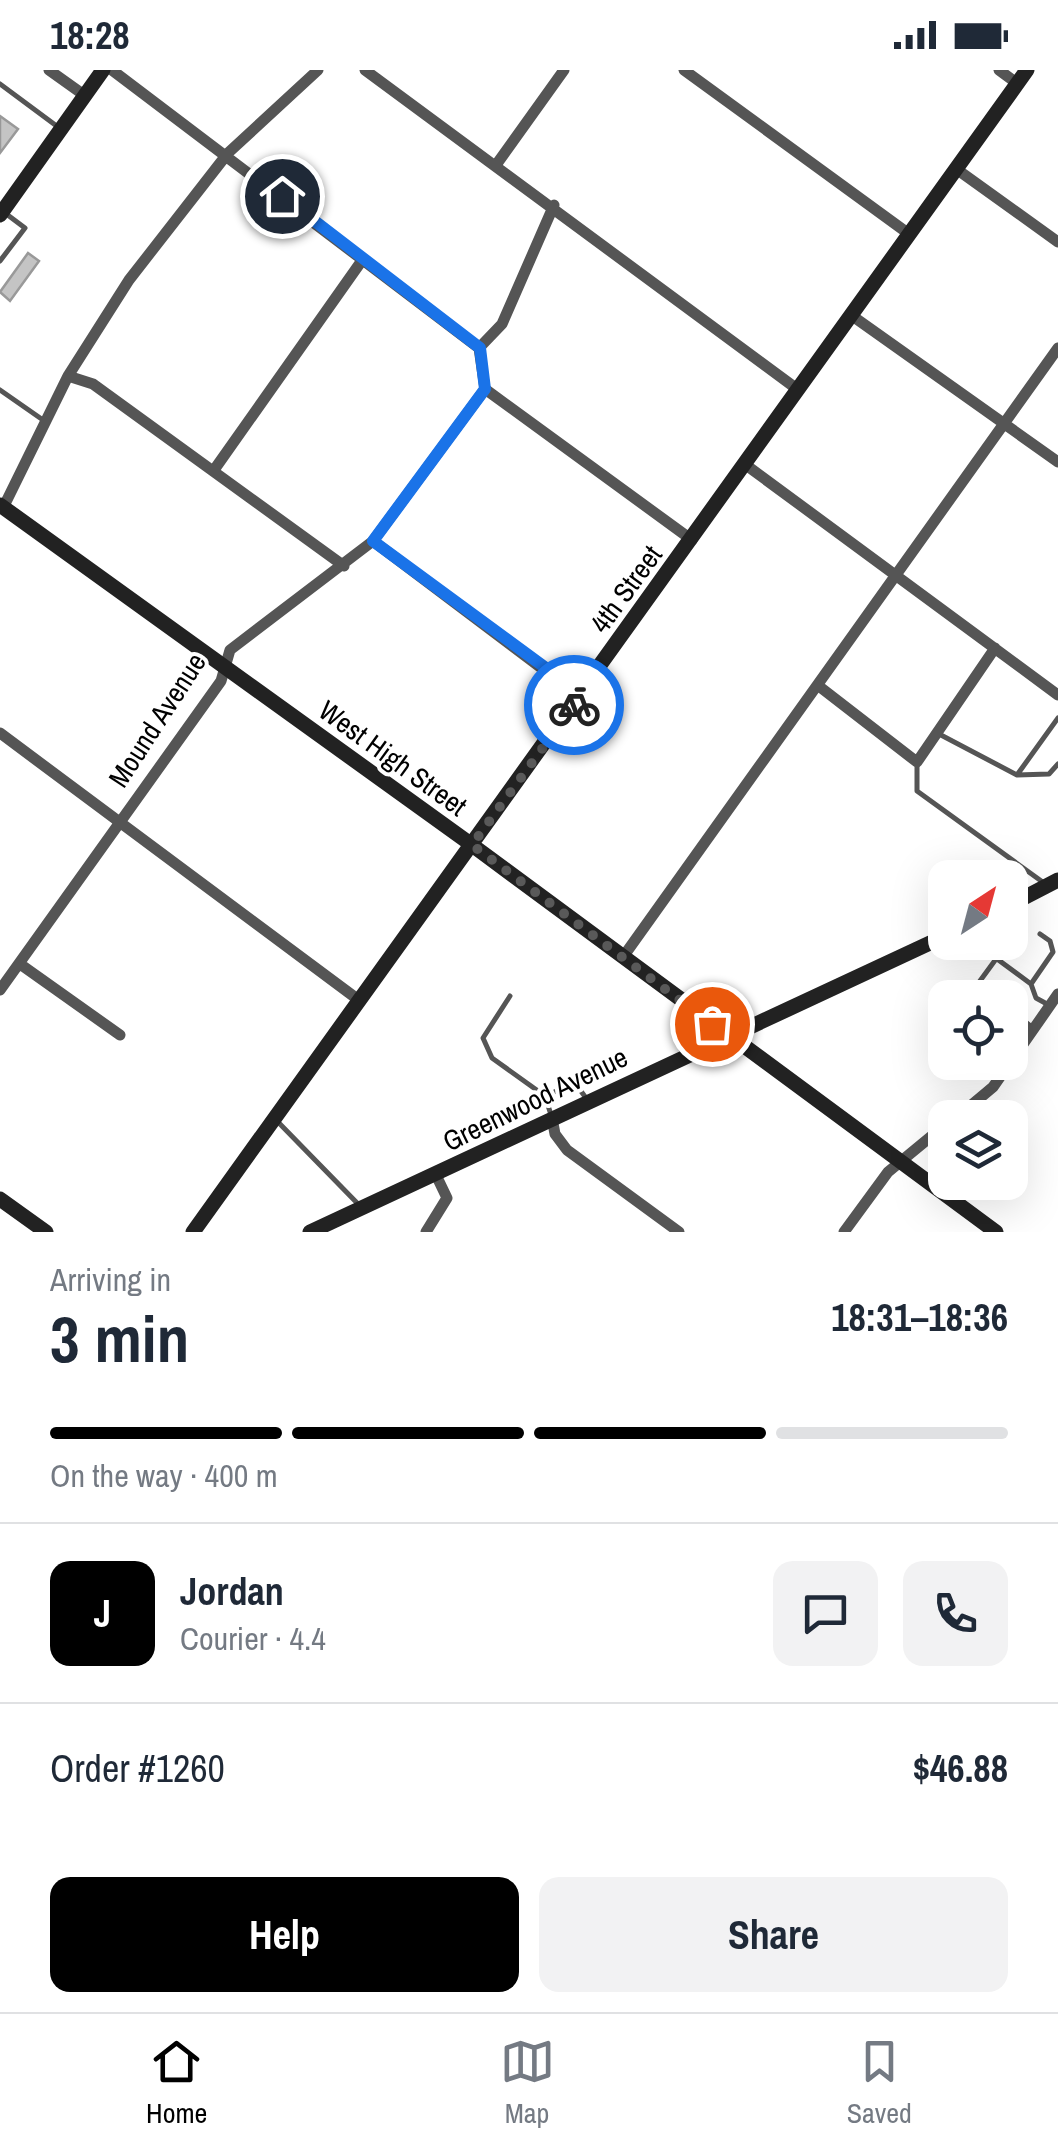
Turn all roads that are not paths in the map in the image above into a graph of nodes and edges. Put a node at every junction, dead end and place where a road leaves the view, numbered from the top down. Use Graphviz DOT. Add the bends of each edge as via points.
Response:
graph roads {
  1 [pos="49,70"];
  2 [pos="103,70"];
  3 [pos="112,70"];
  4 [pos="318,70"];
  5 [pos="365,70"];
  6 [pos="564,70"];
  7 [pos="684,70"];
  8 [pos="999,70"];
  9 [pos="1023,77"];
  10 [pos="0,84"];
  11 [pos="84,95"];
  12 [pos="61,128"];
  13 [pos="228,153"];
  14 [pos="496,166"];
  15 [pos="955,168"];
  16 [pos="554,206"];
  17 [pos="1,213"];
  18 [pos="909,234"];
  19 [pos="1058,242"];
  20 [pos="364,259"];
  21 [pos="0,262"];
  22 [pos="851,315"];
  23 [pos="480,348"];
  24 [pos="1058,348"];
  25 [pos="68,376"];
  26 [pos="485,389"];
  27 [pos="797,389"];
  28 [pos="0,390"];
  29 [pos="46,422"];
  30 [pos="1005,423"];
  31 [pos="1058,462"];
  32 [pos="746,465"];
  33 [pos="214,470"];
  34 [pos="1,508"];
  35 [pos="692,540"];
  36 [pos="373,541"];
  37 [pos="344,566"];
  38 [pos="897,576"];
  39 [pos="995,648"];
  40 [pos="226,666"];
  41 [pos="820,687"];
  42 [pos="1058,695"];
  43 [pos="580,697"];
  44 [pos="1058,718"];
  45 [pos="0,733"];
  46 [pos="936,733"];
  47 [pos="916,762"];
  48 [pos="1058,764"];
  49 [pos="1016,776"];
  50 [pos="120,821"];
  51 [pos="472,845"];
  52 [pos="1053,883"];
  53 [pos="1028,895"];
  54 [pos="1040,934"];
  55 [pos="928,944"];
  56 [pos="623,957"];
  57 [pos="999,960"];
  58 [pos="20,964"];
  59 [pos="0,966"];
  60 [pos="12,975"];
  61 [pos="1031,984"];
  62 [pos="0,990"];
  63 [pos="1058,994"];
  64 [pos="510,996"];
  65 [pos="360,1001"];
  66 [pos="1050,1006"];
  67 [pos="1028,1023"];
  68 [pos="1034,1028"];
  69 [pos="120,1035"];
  70 [pos="729,1036"];
  71 [pos="545,1096"];
  72 [pos="977,1100"];
  73 [pos="588,1101"];
  74 [pos="552,1118"];
  75 [pos="275,1120"];
  76 [pos="928,1139"];
  77 [pos="900,1161"];
  78 [pos="436,1175"];
  79 [pos="0,1199"];
  80 [pos="362,1208"];
  81 [pos="46,1232"];
  82 [pos="193,1232"];
  83 [pos="310,1232"];
  84 [pos="426,1232"];
  85 [pos="679,1232"];
  86 [pos="844,1232"];
  87 [pos="996,1232"];
  1 -- 11 [label="street"];
  2 -- 11 [label="street"];
  3 -- 13 [label="street"];
  4 -- 13 [label="street"];
  5 -- 14 [label="street"];
  6 -- 14 [label="street"];
  7 -- 18 [label="street"];
  8 -- 9 [label="street"];
  9 -- 15 [label="street, 4th Street"];
  10 -- 12 [label="lane"];
  11 -- 12 [label="street"];
  12 -- 17 [label="street"];
  13 -- 20 [label="street"];
  13 -- 25 [label="street" via="108,309"];
  14 -- 16 [label="street"];
  15 -- 18 [label="street, 4th Street"];
  15 -- 19 [label="street"];
  16 -- 23 [label="street" via="502,324"];
  16 -- 27 [label="street"];
  17 -- 21 [label="lane" via="25,228"];
  18 -- 22 [label="street, 4th Street"];
  20 -- 23 [label="street"];
  20 -- 33 [label="street"];
  22 -- 27 [label="street, 4th Street"];
  22 -- 30 [label="street"];
  23 -- 26 [label="street"];
  24 -- 30 [label="street"];
  25 -- 29 [label="street"];
  25 -- 33 [label="street" via="93,384"];
  26 -- 35 [label="street"];
  26 -- 36 [label="street, Mound Avenue"];
  27 -- 32 [label="street, 4th Street"];
  28 -- 29 [label="lane"];
  29 -- 34 [label="street"];
  30 -- 31 [label="street"];
  30 -- 38 [label="street"];
  32 -- 35 [label="street, 4th Street"];
  32 -- 38 [label="street"];
  33 -- 37 [label="street"];
  34 -- 40 [label="street, West High Street"];
  35 -- 43 [label="street, 4th Street"];
  36 -- 37 [label="street, Mound Avenue"];
  36 -- 43 [label="street"];
  37 -- 40 [label="street, Mound Avenue" via="230,650"];
  38 -- 39 [label="street"];
  38 -- 41 [label="street"];
  39 -- 42 [label="street"];
  39 -- 46 [label="street"];
  40 -- 50 [label="street, Mound Avenue"];
  40 -- 51 [label="street, West High Street"];
  41 -- 47 [label="street"];
  41 -- 56 [label="street"];
  43 -- 51 [label="street, 4th Street"];
  44 -- 49 [label="lane"];
  45 -- 50 [label="street"];
  46 -- 47 [label="street"];
  46 -- 49 [label="lane"];
  47 -- 52 [label="lane" via="916,791"];
  48 -- 49 [label="lane" via="1049,774"];
  50 -- 58 [label="street, Mound Avenue"];
  50 -- 65 [label="street"];
  51 -- 56 [label="street, West High Street"];
  51 -- 65 [label="street, 4th Street"];
  52 -- 53 [label="street"];
  54 -- 61 [label="lane" via="1053,952"];
  55 -- 70 [label="street, Greenwood Avenue"];
  56 -- 70 [label="street, West High Street"];
  57 -- 61 [label="lane"];
  58 -- 60 [label="street, Mound Avenue"];
  58 -- 69 [label="street"];
  59 -- 60 [label="street"];
  60 -- 62 [label="street, Mound Avenue"];
  61 -- 66 [label="lane" via="1036,998"];
  63 -- 66 [label="street"];
  64 -- 71 [label="lane" via="483,1038 487,1050"];
  65 -- 75 [label="street, 4th Street"];
  66 -- 68 [label="street"];
  67 -- 68 [label="lane"];
  68 -- 72 [label="street"];
  70 -- 73 [label="street, Greenwood Avenue"];
  70 -- 77 [label="street, West High Street"];
  71 -- 73 [label="lane" via="574,1084"];
  71 -- 74 [label="lane"];
  73 -- 74 [label="street, Greenwood Avenue"];
  74 -- 78 [label="street, Greenwood Avenue"];
  74 -- 85 [label="street" via="567,1150"];
  75 -- 80 [label="lane"];
  75 -- 82 [label="street, 4th Street"];
  76 -- 77 [label="street"];
  77 -- 86 [label="street"];
  77 -- 87 [label="street, West High Street"];
  78 -- 80 [label="street, Greenwood Avenue"];
  78 -- 84 [label="street" via="448,1198"];
  79 -- 81 [label="street"];
  80 -- 83 [label="street, Greenwood Avenue"];
}
